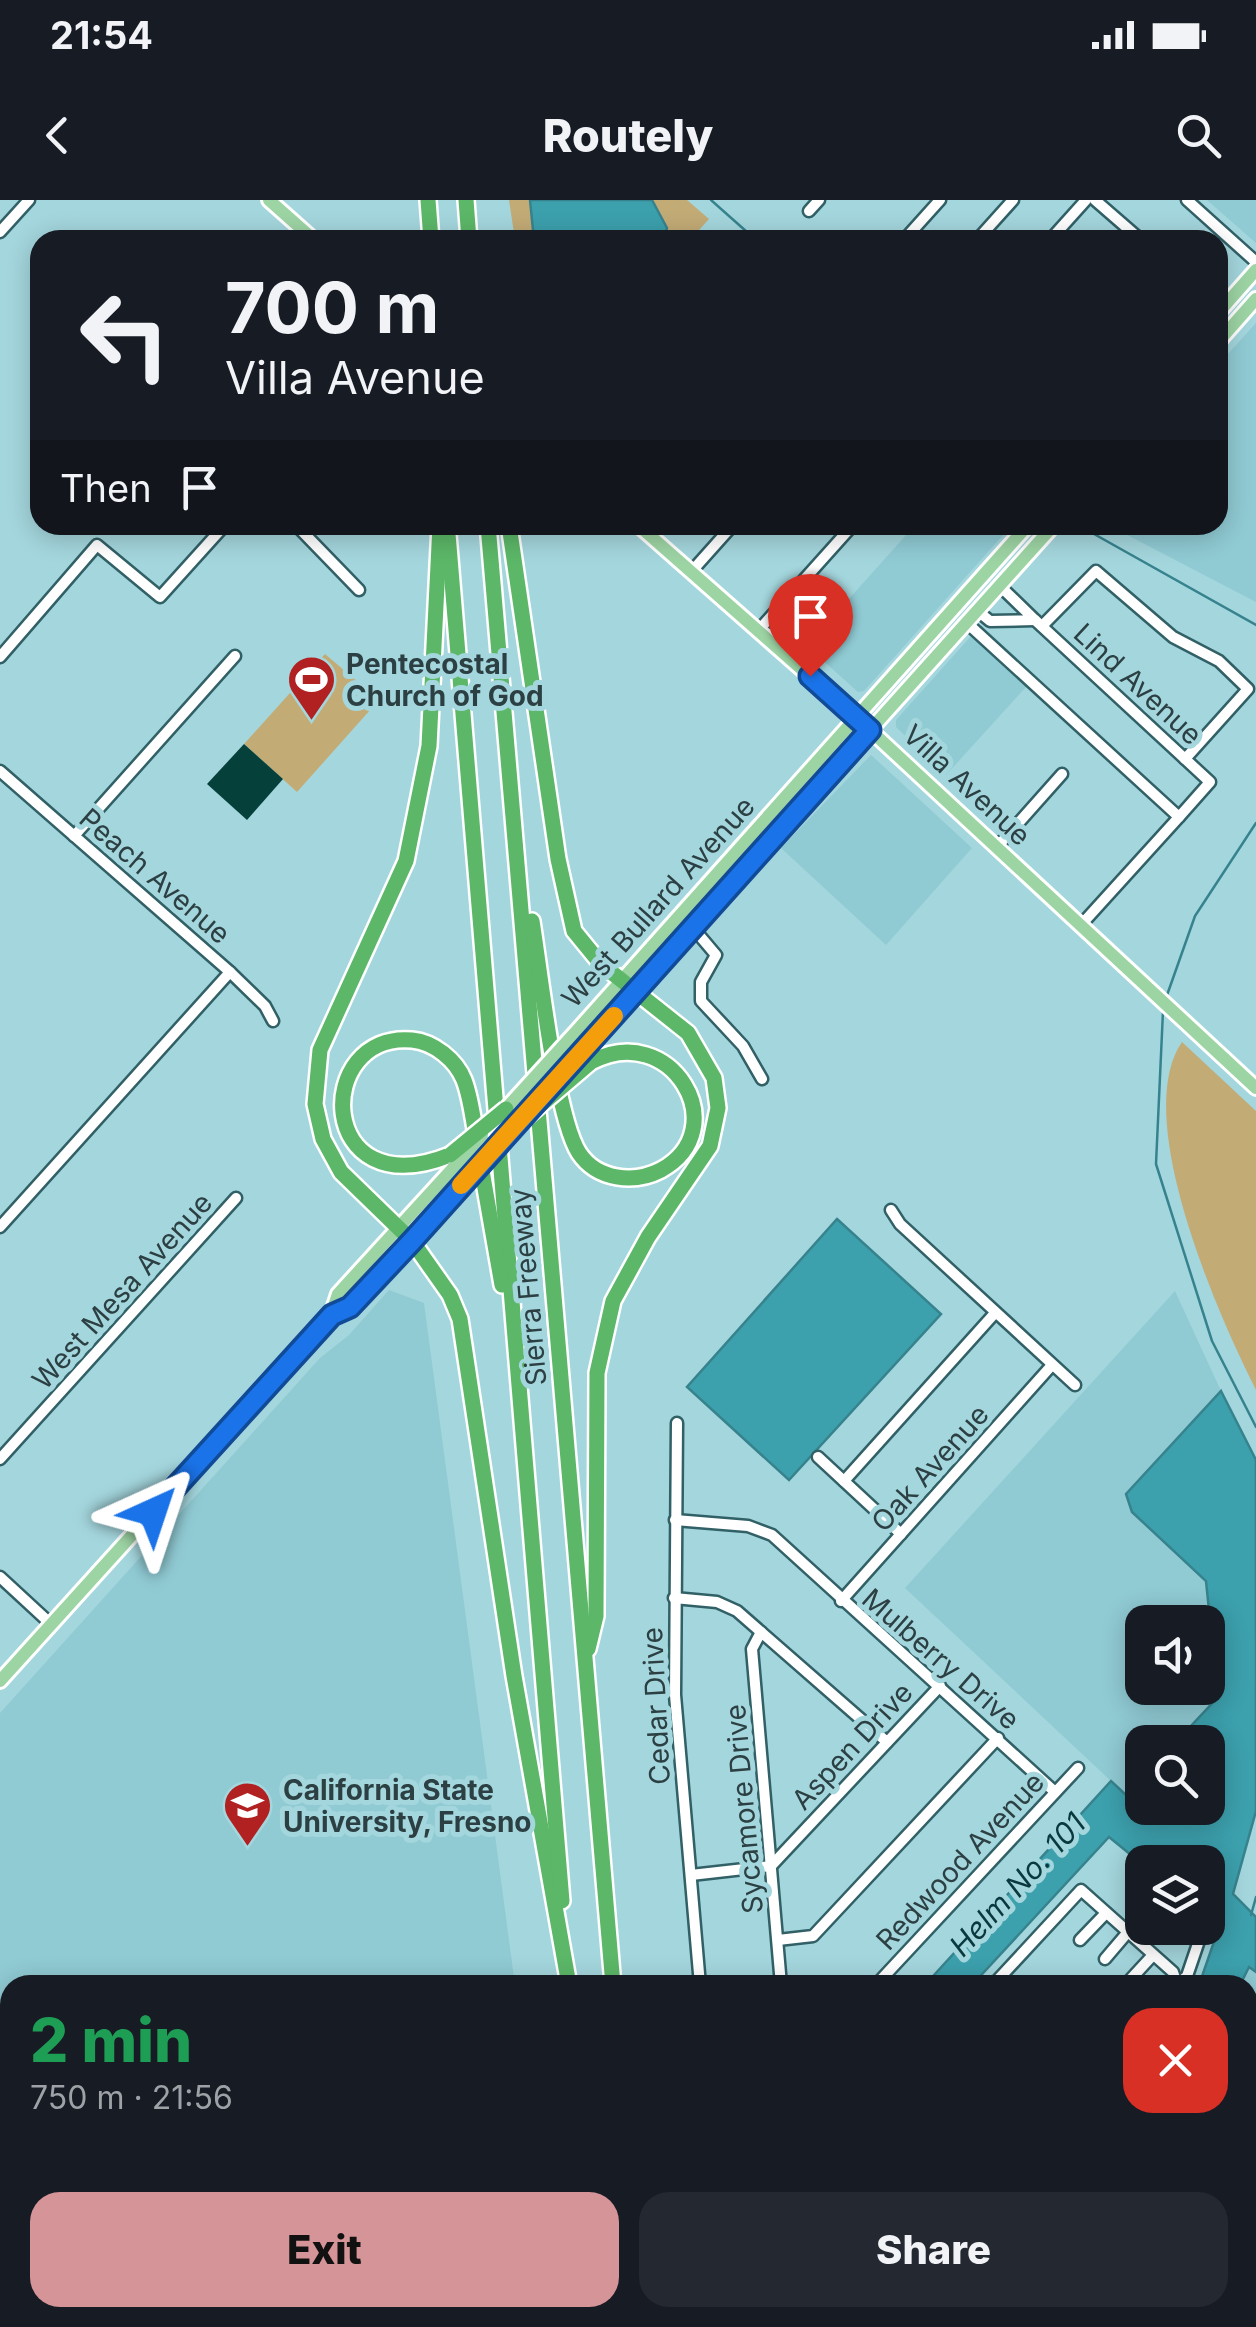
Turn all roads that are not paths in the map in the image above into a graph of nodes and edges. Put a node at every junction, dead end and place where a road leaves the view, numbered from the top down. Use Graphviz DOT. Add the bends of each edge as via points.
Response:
graph roads {
  1 [pos="29,200"];
  2 [pos="269,200"];
  3 [pos="428,200"];
  4 [pos="466,200"];
  5 [pos="818,200"];
  6 [pos="940,200"];
  7 [pos="1013,200"];
  8 [pos="1086,200"];
  9 [pos="1096,200"];
  10 [pos="1187,200"];
  11 [pos="809,211"];
  12 [pos="303,230"];
  13 [pos="430,230"];
  14 [pos="468,230"];
  15 [pos="913,230"];
  16 [pos="986,230"];
  17 [pos="1059,230"];
  18 [pos="1130,230"];
  19 [pos="1220,230"];
  20 [pos="0,232"];
  21 [pos="1228,237"];
  22 [pos="1256,262"];
  23 [pos="1256,270"];
  24 [pos="1256,299"];
  25 [pos="1228,302"];
  26 [pos="1228,331"];
  27 [pos="216,535"];
  28 [pos="306,535"];
  29 [pos="443,535"];
  30 [pos="445,535"];
  31 [pos="489,535"];
  32 [pos="510,535"];
  33 [pos="649,535"];
  34 [pos="724,535"];
  35 [pos="844,535"];
  36 [pos="1019,535"];
  37 [pos="1044,535"];
  38 [pos="690,572"];
  39 [pos="1001,587"];
  40 [pos="359,590"];
  41 [pos="978,612"];
  42 [pos="967,623"];
  43 [pos="1039,623"];
  44 [pos="758,631"];
  45 [pos="235,656"];
  46 [pos="0,657"];
  47 [pos="856,717"];
  48 [pos="870,730"];
  49 [pos="1184,759"];
  50 [pos="0,772"];
  51 [pos="1062,774"];
  52 [pos="1179,818"];
  53 [pos="515,823"];
  54 [pos="74,836"];
  55 [pos="744,844"];
  56 [pos="997,847"];
  57 [pos="1081,925"];
  58 [pos="694,929"];
  59 [pos="230,972"];
  60 [pos="621,981"];
  61 [pos="638,990"];
  62 [pos="273,1021"];
  63 [pos="588,1056"];
  64 [pos="1256,1067"];
  65 [pos="762,1079"];
  66 [pos="1251,1083"];
  67 [pos="506,1108"];
  68 [pos="510,1131"];
  69 [pos="452,1161"];
  70 [pos="236,1198"];
  71 [pos="892,1210"];
  72 [pos="0,1227"];
  73 [pos="398,1229"];
  74 [pos="412,1241"];
  75 [pos="995,1313"];
  76 [pos="332,1315"];
  77 [pos="1052,1366"];
  78 [pos="521,1385"];
  79 [pos="1074,1385"];
  80 [pos="677,1424"];
  81 [pos="818,1457"];
  82 [pos="0,1459"];
  83 [pos="844,1481"];
  84 [pos="676,1520"];
  85 [pos="901,1534"];
  86 [pos="0,1578"];
  87 [pos="674,1598"];
  88 [pos="841,1601"];
  89 [pos="52,1625"];
  90 [pos="761,1632"];
  91 [pos="585,1663"];
  92 [pos="0,1682"];
  93 [pos="940,1686"];
  94 [pos="998,1738"];
  95 [pos="887,1742"];
  96 [pos="1078,1768"];
  97 [pos="1055,1792"];
  98 [pos="771,1866"];
  99 [pos="690,1874"];
  100 [pos="1106,1913"];
  101 [pos="1125,1929"];
  102 [pos="1125,1935"];
  103 [pos="778,1940"];
  104 [pos="1080,1940"];
  105 [pos="1142,1945"];
  106 [pos="1197,1945"];
  107 [pos="1153,1955"];
  108 [pos="1104,1959"];
  109 [pos="567,1975"];
  110 [pos="568,1975"];
  111 [pos="611,1975"];
  112 [pos="699,1975"];
  113 [pos="780,1975"];
  114 [pos="885,1975"];
  115 [pos="1002,1975"];
  116 [pos="1135,1975"];
  117 [pos="1173,1975"];
  118 [pos="1186,1975"];
  1 -- 20 [label="street"];
  2 -- 12 [label="main road"];
  3 -- 13 [label="highway"];
  4 -- 14 [label="highway"];
  5 -- 11 [label="street"];
  6 -- 15 [label="street"];
  7 -- 16 [label="street"];
  8 -- 17 [label="street"];
  9 -- 18 [label="street"];
  10 -- 19 [label="street"];
  21 -- 22 [label="street"];
  23 -- 25 [label="main road"];
  24 -- 26 [label="main road"];
  27 -- 46 [label="street" via="160,597 97,545"];
  28 -- 40 [label="street"];
  29 -- 73 [label="highway" via="429,746 406,861 325,1036 315,1083 318,1121 332,1157 357,1192"];
  30 -- 78 [label="highway, Sierra Freeway"];
  31 -- 53 [label="highway, Sierra Freeway"];
  32 -- 60 [label="highway" via="565,902 586,949"];
  33 -- 38 [label="main road, Villa Avenue"];
  34 -- 38 [label="street"];
  35 -- 44 [label="street"];
  36 -- 47 [label="main road, West Bullard Avenue"];
  37 -- 39 [label="main road, West Bullard Avenue"];
  38 -- 44 [label="main road, Villa Avenue"];
  39 -- 41 [label="main road, West Bullard Avenue"];
  39 -- 43 [label="street, Lind Avenue"];
  41 -- 42 [label="main road, West Bullard Avenue"];
  41 -- 43 [label="street, Lind Avenue" via="990,621"];
  42 -- 48 [label="main road, West Bullard Avenue"];
  42 -- 52 [label="street"];
  43 -- 49 [label="street, Lind Avenue"];
  43 -- 49 [label="street" via="1096,571 1182,644 1219,660 1248,688"];
  44 -- 47 [label="main road, Villa Avenue"];
  45 -- 54 [label="street"];
  47 -- 48 [label="main road, Villa Avenue"];
  47 -- 55 [label="main road, West Bullard Avenue"];
  48 -- 56 [label="main road, Villa Avenue"];
  48 -- 58 [label="main road, West Bullard Avenue"];
  49 -- 52 [label="street, Lind Avenue" via="1210,782"];
  50 -- 54 [label="street, Peach Avenue"];
  51 -- 56 [label="street"];
  52 -- 57 [label="street"];
  53 -- 63 [label="highway" via="564,1106 578,1151 598,1171 621,1178 668,1166 693,1125 682,1079 642,1053"];
  53 -- 91 [label="highway, Sierra Freeway"];
  54 -- 59 [label="street, Peach Avenue"];
  55 -- 58 [label="main road" via="694,916"];
  55 -- 60 [label="main road, West Bullard Avenue"];
  56 -- 57 [label="main road, Villa Avenue"];
  57 -- 66 [label="main road, Villa Avenue"];
  58 -- 61 [label="main road, West Bullard Avenue"];
  58 -- 65 [label="street" via="716,954 701,982 701,1001 743,1046"];
  59 -- 62 [label="street, Peach Avenue"];
  59 -- 72 [label="street"];
  60 -- 61 [label="highway"];
  60 -- 67 [label="main road, West Bullard Avenue, bridge"];
  61 -- 63 [label="main road, West Bullard Avenue"];
  61 -- 91 [label="highway" via="688,1033 714,1078 718,1108 710,1146 613,1301 597,1373 596,1616"];
  63 -- 68 [label="highway, bridge"];
  64 -- 66 [label="street"];
  67 -- 69 [label="highway, bridge"];
  68 -- 74 [label="main road, bridge"];
  69 -- 73 [label="main road"];
  69 -- 78 [label="highway" via="393,1167 356,1144 342,1104 347,1078 363,1056 387,1043 423,1042 446,1055 464,1080"];
  70 -- 82 [label="street, West Mesa Avenue"];
  71 -- 75 [label="street"];
  73 -- 74 [label="highway"];
  73 -- 76 [label="main road" via="338,1294"];
  74 -- 76 [label="main road" via="350,1307"];
  74 -- 109 [label="highway" via="460,1319"];
  75 -- 77 [label="street"];
  75 -- 83 [label="street"];
  76 -- 89 [label="main road"];
  77 -- 79 [label="street"];
  77 -- 85 [label="street, Oak Avenue"];
  78 -- 110 [label="highway, Sierra Freeway"];
  80 -- 84 [label="street, Cedar Drive"];
  81 -- 83 [label="street"];
  83 -- 85 [label="street"];
  84 -- 87 [label="street, Cedar Drive"];
  84 -- 88 [label="street, Mulberry Drive" via="748,1526 772,1535"];
  85 -- 88 [label="street, Oak Avenue"];
  86 -- 89 [label="street"];
  87 -- 90 [label="street" via="717,1602"];
  87 -- 99 [label="street, Cedar Drive"];
  88 -- 93 [label="street, Mulberry Drive"];
  89 -- 92 [label="main road"];
  90 -- 95 [label="street"];
  90 -- 98 [label="street, Sycamore Drive" via="752,1649"];
  91 -- 111 [label="highway, Sierra Freeway"];
  93 -- 94 [label="street, Mulberry Drive"];
  93 -- 95 [label="street, Aspen Drive"];
  94 -- 97 [label="street, Mulberry Drive"];
  94 -- 103 [label="street" via="813,1936"];
  95 -- 98 [label="street, Aspen Drive"];
  96 -- 97 [label="street, Redwood Avenue"];
  97 -- 114 [label="street, Redwood Avenue"];
  98 -- 99 [label="street"];
  98 -- 103 [label="street, Sycamore Drive"];
  99 -- 112 [label="street, Cedar Drive"];
  100 -- 101 [label="street"];
  100 -- 104 [label="street"];
  100 -- 115 [label="street" via="1080,1890"];
  102 -- 108 [label="street"];
  103 -- 113 [label="street, Sycamore Drive"];
  105 -- 107 [label="street"];
  106 -- 118 [label="street"];
  107 -- 116 [label="street"];
  107 -- 117 [label="street"];
}
